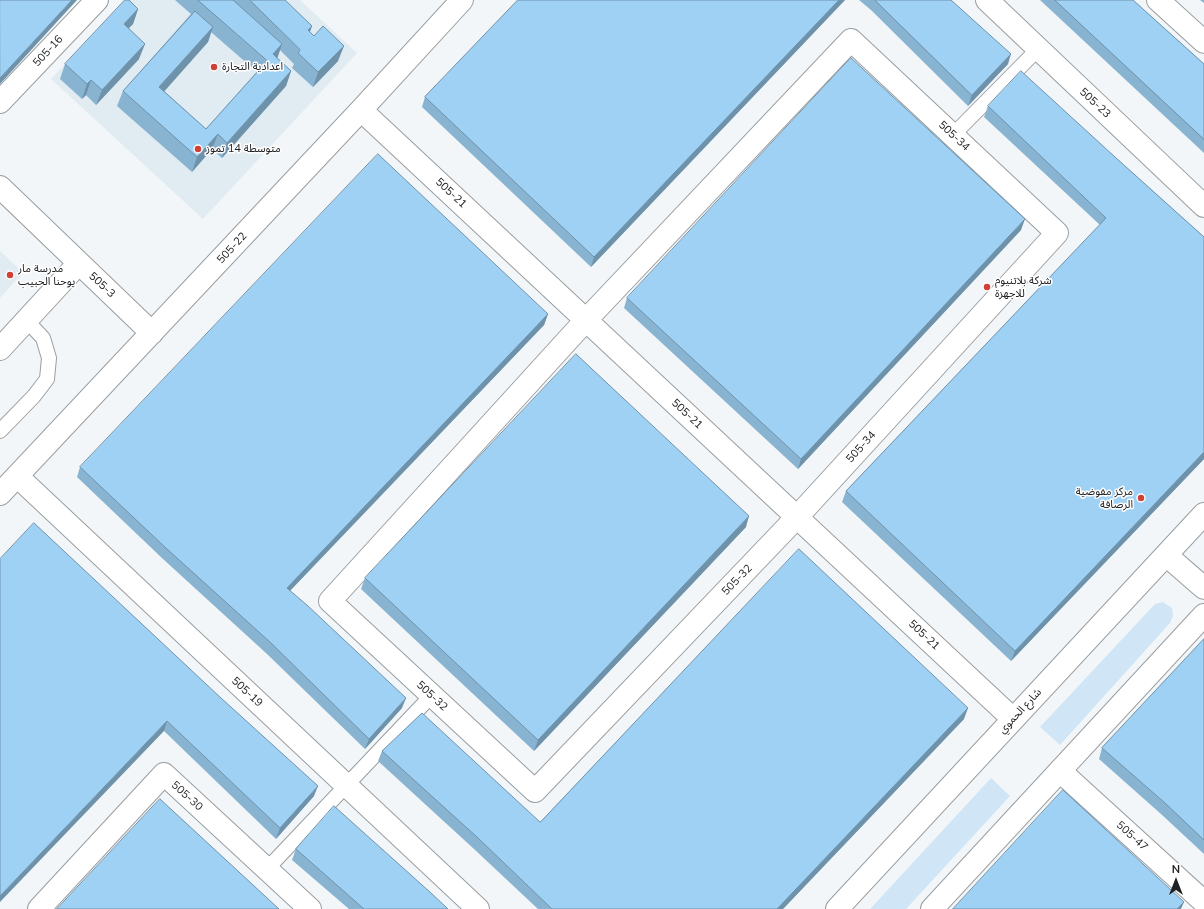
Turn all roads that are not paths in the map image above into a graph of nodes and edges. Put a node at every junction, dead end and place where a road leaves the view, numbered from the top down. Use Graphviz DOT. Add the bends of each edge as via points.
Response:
graph roads {
  1 [pos="97,0"];
  2 [pos="462,0"];
  3 [pos="987,0"];
  4 [pos="1158,0"];
  5 [pos="1204,42"];
  6 [pos="1038,49"];
  7 [pos="0,102"];
  8 [pos="361,110"];
  9 [pos="952,135"];
  10 [pos="0,187"];
  11 [pos="1204,206"];
  12 [pos="79,263"];
  13 [pos="26,320"];
  14 [pos="586,320"];
  15 [pos="152,333"];
  16 [pos="0,349"];
  17 [pos="0,431"];
  18 [pos="17,476"];
  19 [pos="0,494"];
  20 [pos="1204,514"];
  21 [pos="797,517"];
  22 [pos="1166,555"];
  23 [pos="1204,588"];
  24 [pos="1204,615"];
  25 [pos="432,695"];
  26 [pos="1013,719"];
  27 [pos="1060,771"];
  28 [pos="346,785"];
  29 [pos="267,869"];
  30 [pos="1204,902"];
  31 [pos="1204,905"];
  32 [pos="39,909"];
  33 [pos="310,909"];
  34 [pos="478,909"];
  35 [pos="837,909"];
  36 [pos="932,909"];
  37 [pos="1201,909"];
  1 -- 7 [label="street, 505-16"];
  2 -- 8 [label="street, 505-22"];
  3 -- 6 [label="street, 505-23"];
  4 -- 5 [label="street"];
  6 -- 9 [label="lane"];
  6 -- 11 [label="street, 505-23"];
  8 -- 14 [label="street, 505-21"];
  8 -- 15 [label="street, 505-22"];
  9 -- 14 [label="street, 505-34" via="851,40"];
  9 -- 21 [label="street, 505-34" via="1057,233"];
  10 -- 12 [label="street, 505-3"];
  12 -- 13 [label="street"];
  12 -- 15 [label="street, 505-3"];
  13 -- 16 [label="street"];
  13 -- 17 [label="lane" via="43,338 49,358 47,379"];
  14 -- 21 [label="street, 505-21"];
  14 -- 25 [label="street, 505-32" via="330,601"];
  15 -- 18 [label="street, 505-22"];
  18 -- 19 [label="street, 505-22"];
  18 -- 28 [label="street, 505-19"];
  20 -- 22 [label="street, شارع الحموي"];
  21 -- 25 [label="street, 505-32" via="536,791"];
  21 -- 26 [label="street, 505-21"];
  22 -- 23 [label="street"];
  22 -- 26 [label="street, شارع الحموي"];
  24 -- 27 [label="street"];
  25 -- 28 [label="lane"];
  26 -- 35 [label="street, شارع الحموي"];
  27 -- 30 [label="street, 505-47"];
  27 -- 36 [label="street"];
  28 -- 29 [label="lane"];
  28 -- 34 [label="street, 505-19"];
  29 -- 32 [label="street, 505-30" via="164,774"];
  29 -- 33 [label="street, 505-30"];
  31 -- 37 [label="street"];
}
